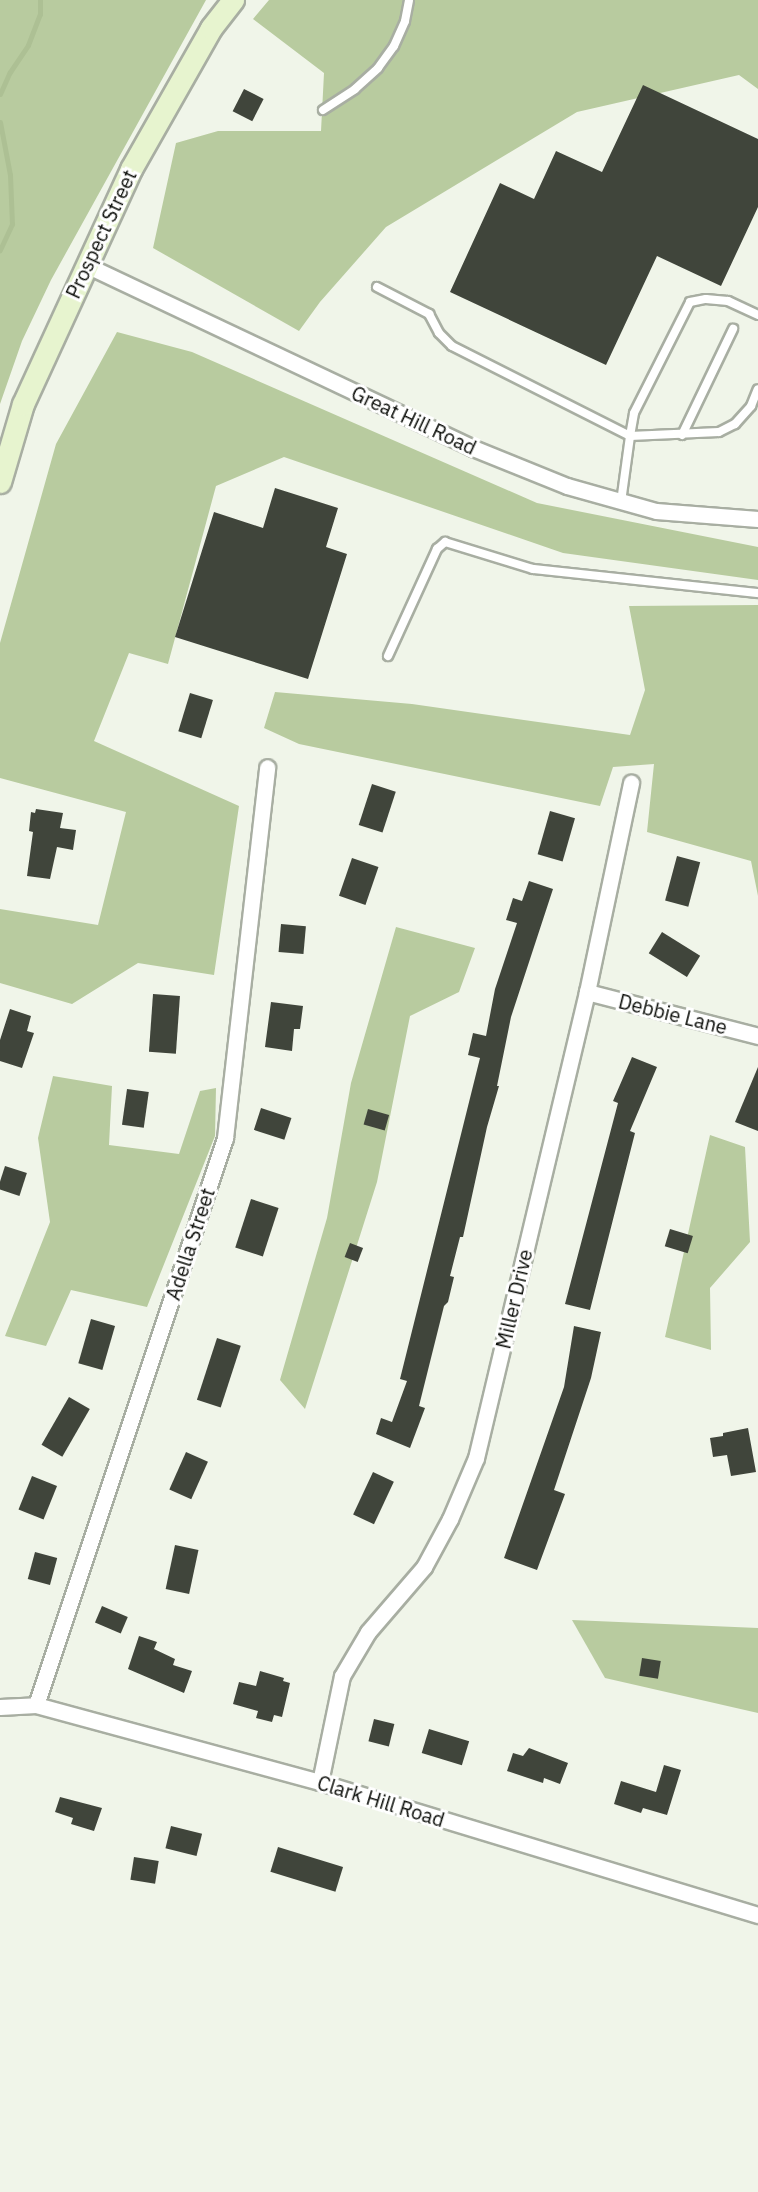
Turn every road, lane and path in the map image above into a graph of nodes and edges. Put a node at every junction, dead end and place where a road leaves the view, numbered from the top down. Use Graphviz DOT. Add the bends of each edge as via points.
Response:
graph roads {
  1 [pos="232,0"];
  2 [pos="409,0"];
  3 [pos="323,110"];
  4 [pos="86,265"];
  5 [pos="377,287"];
  6 [pos="758,315"];
  7 [pos="733,329"];
  8 [pos="758,389"];
  9 [pos="682,435"];
  10 [pos="630,436"];
  11 [pos="0,483"];
  12 [pos="621,502"];
  13 [pos="758,519"];
  14 [pos="758,592"];
  15 [pos="388,656"];
  16 [pos="267,767"];
  17 [pos="631,783"];
  18 [pos="587,992"];
  19 [pos="758,1036"];
  20 [pos="36,1705"];
  21 [pos="0,1707"];
  22 [pos="320,1782"];
  23 [pos="758,1915"];
  1 -- 4 [label="main road, Prospect Street" via="211,28 130,169"];
  2 -- 3 [label="lane" via="394,46 378,68"];
  4 -- 11 [label="main road, Prospect Street" via="23,404"];
  4 -- 12 [label="street, Great Hill Road" via="473,448 567,486"];
  5 -- 10 [label="lane" via="429,314 452,346"];
  6 -- 10 [label="lane" via="728,301 706,298 690,302 634,413"];
  7 -- 9 [label="lane"];
  8 -- 9 [label="lane" via="751,406 735,424 719,432"];
  9 -- 10 [label="lane"];
  10 -- 12 [label="lane"];
  12 -- 13 [label="street, Great Hill Road" via="657,511"];
  14 -- 15 [label="lane" via="533,569 445,542 437,549"];
  16 -- 20 [label="street, Adella Street" via="225,1138"];
  17 -- 18 [label="street, Miller Drive"];
  18 -- 19 [label="street, Debbie Lane"];
  18 -- 22 [label="street, Miller Drive" via="476,1458 424,1567 368,1632 342,1676"];
  20 -- 21 [label="street, Clark Hill Road"];
  20 -- 22 [label="street, Clark Hill Road"];
  22 -- 23 [label="street, Clark Hill Road"];
}
